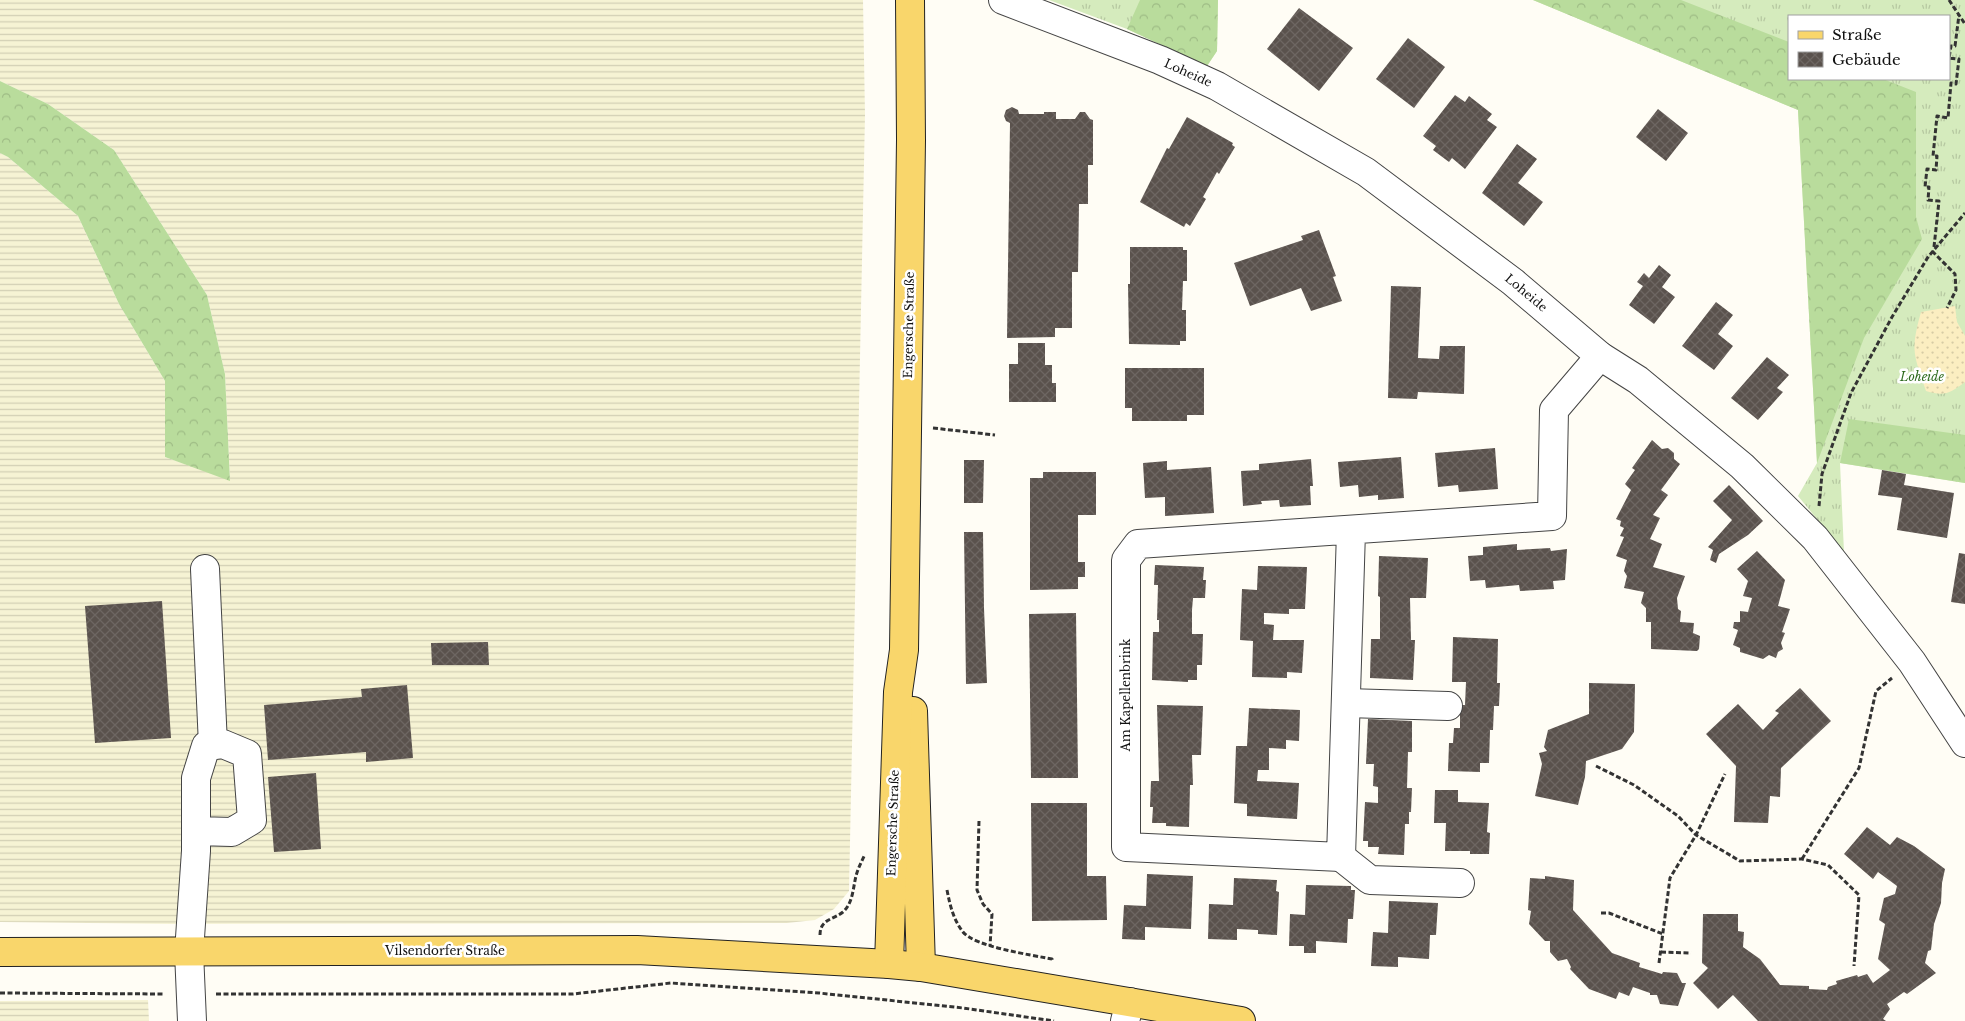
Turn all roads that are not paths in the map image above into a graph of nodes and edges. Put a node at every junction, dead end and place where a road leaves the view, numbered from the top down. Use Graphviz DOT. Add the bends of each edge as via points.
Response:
graph roads {
  1 [pos="910,0"];
  2 [pos="1003,0"];
  3 [pos="1600,356"];
  4 [pos="1351,531"];
  5 [pos="205,569"];
  6 [pos="904,650"];
  7 [pos="1346,703"];
  8 [pos="1448,706"];
  9 [pos="1965,743"];
  10 [pos="213,745"];
  11 [pos="196,830"];
  12 [pos="1341,857"];
  13 [pos="1460,883"];
  14 [pos="0,952"];
  15 [pos="189,952"];
  16 [pos="889,964"];
  17 [pos="921,967"];
  18 [pos="1128,1011"];
  19 [pos="192,1021"];
  20 [pos="1241,1021"];
  1 -- 6 [label="main road, Engersche Straße"];
  2 -- 3 [label="street, Loheide" via="1160,60 1217,86 1366,172 1513,282"];
  3 -- 4 [label="street, Am Kapellenbrink" via="1554,410 1552,516"];
  3 -- 9 [label="street, Loheide" via="1638,380 1742,466 1815,538 1912,662"];
  4 -- 7 [label="street"];
  4 -- 12 [label="street, Am Kapellenbrink" via="1138,544 1126,560 1126,847"];
  5 -- 10 [label="street"];
  6 -- 16 [label="main road, Engersche Straße" via="898,692"];
  6 -- 17 [label="main road, Engersche Straße" via="913,691"];
  7 -- 8 [label="street"];
  7 -- 12 [label="street"];
  10 -- 11 [label="street" via="206,746 196,778"];
  10 -- 11 [label="street" via="223,744 247,754 252,820 232,832"];
  11 -- 15 [label="street"];
  12 -- 13 [label="street" via="1370,880"];
  14 -- 15 [label="main road, Vilsendorfer Straße"];
  15 -- 16 [label="main road, Vilsendorfer Straße" via="637,950"];
  15 -- 19 [label="street"];
  16 -- 17 [label="main road"];
  17 -- 18 [label="main road" via="1048,988"];
  18 -- 20 [label="main road"];
}
